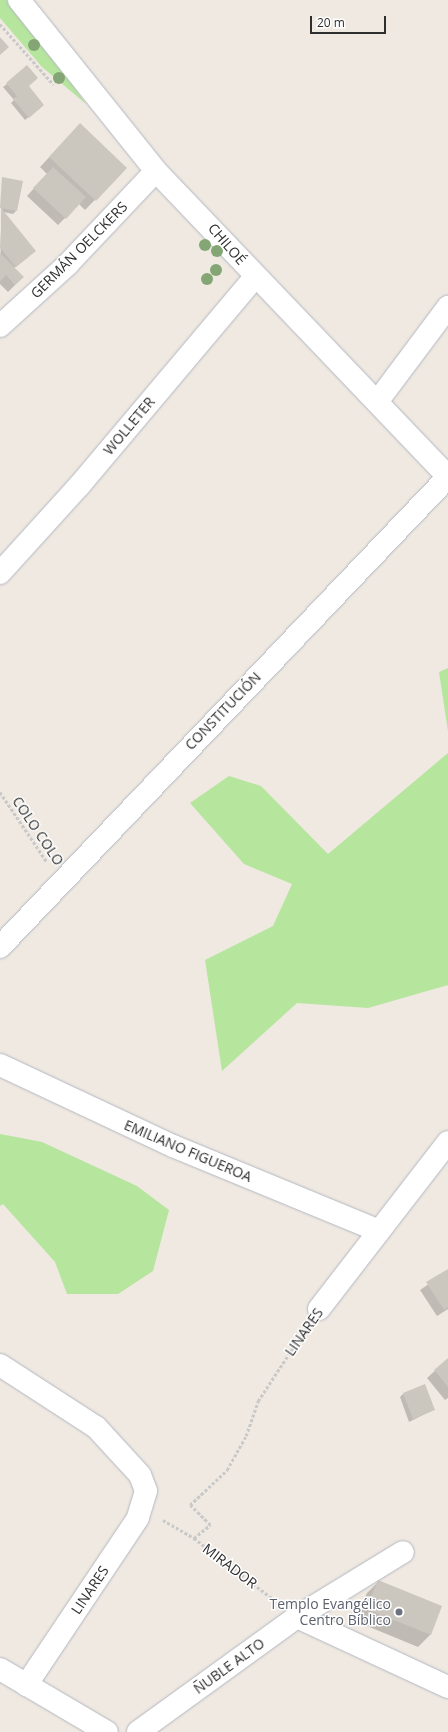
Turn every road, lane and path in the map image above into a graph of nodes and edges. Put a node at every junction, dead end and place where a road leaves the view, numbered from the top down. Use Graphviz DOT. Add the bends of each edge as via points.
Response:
graph roads {
  1 [pos="19,0"];
  2 [pos="0,24"];
  3 [pos="42,73"];
  4 [pos="156,171"];
  5 [pos="255,277"];
  6 [pos="448,307"];
  7 [pos="0,326"];
  8 [pos="377,402"];
  9 [pos="448,477"];
  10 [pos="0,573"];
  11 [pos="0,792"];
  12 [pos="59,881"];
  13 [pos="0,947"];
  14 [pos="0,1065"];
  15 [pos="448,1142"];
  16 [pos="379,1231"];
  17 [pos="319,1309"];
  18 [pos="0,1365"];
  19 [pos="138,1518"];
  20 [pos="194,1538"];
  21 [pos="403,1552"];
  22 [pos="297,1617"];
  23 [pos="0,1669"];
  24 [pos="26,1684"];
  25 [pos="448,1687"];
  26 [pos="108,1732"];
  27 [pos="138,1732"];
  1 -- 4 [label="street, CHILOÉ"];
  2 -- 3 [label="path"];
  4 -- 5 [label="street, CHILOÉ" via="211,225"];
  4 -- 7 [label="street, GERMÁN OELCKERS" via="67,265"];
  5 -- 8 [label="street, CHILOÉ"];
  5 -- 10 [label="street, WOLLETER" via="79,486"];
  6 -- 8 [label="street"];
  8 -- 9 [label="street, CHILOÉ"];
  9 -- 12 [label="street, CONSTITUCIÓN"];
  11 -- 12 [label="path, COLO COLO"];
  12 -- 13 [label="street, CONSTITUCIÓN"];
  14 -- 16 [label="street, EMILIANO FIGUEROA" via="173,1146"];
  15 -- 16 [label="street, LINARES"];
  16 -- 17 [label="street, LINARES"];
  17 -- 20 [label="path, LINARES" via="258,1401 246,1436 227,1470 190,1505 210,1525"];
  18 -- 19 [label="street, LINARES" via="96,1427 140,1475 146,1492"];
  19 -- 20 [label="path, MIRADOR" via="167,1522"];
  19 -- 24 [label="street, LINARES"];
  20 -- 22 [label="path, MIRADOR"];
  21 -- 22 [label="street, ÑUBLE ALTO"];
  22 -- 25 [label="street"];
  22 -- 27 [label="street, ÑUBLE ALTO"];
  23 -- 24 [label="street"];
  24 -- 26 [label="street"];
}
